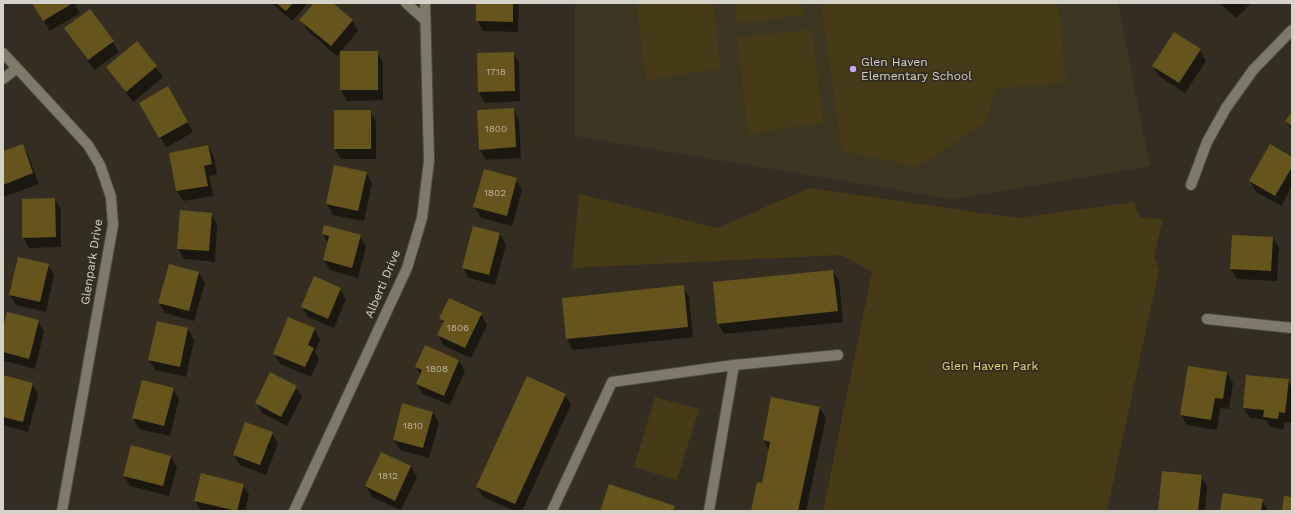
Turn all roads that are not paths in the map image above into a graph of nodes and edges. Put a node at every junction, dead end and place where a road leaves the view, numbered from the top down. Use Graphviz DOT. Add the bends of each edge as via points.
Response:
graph roads {
  1 [pos="406,3"];
  2 [pos="425,3"];
  3 [pos="426,20"];
  4 [pos="1292,30"];
  5 [pos="3,53"];
  6 [pos="16,68"];
  7 [pos="3,79"];
  8 [pos="1191,185"];
  9 [pos="1207,319"];
  10 [pos="1292,328"];
  11 [pos="838,355"];
  12 [pos="734,365"];
  13 [pos="62,511"];
  14 [pos="294,511"];
  15 [pos="552,511"];
  16 [pos="709,511"];
  1 -- 3 [label="street"];
  2 -- 3 [label="street, Alberti Drive"];
  3 -- 14 [label="street, Alberti Drive" via="429,161 422,218 407,268"];
  4 -- 8 [label="street" via="1253,70 1226,108 1207,142"];
  5 -- 6 [label="street, Glenpark Drive"];
  6 -- 7 [label="street"];
  6 -- 13 [label="street, Glenpark Drive" via="88,145 100,165 111,197 113,225"];
  9 -- 10 [label="street"];
  11 -- 12 [label="street"];
  12 -- 15 [label="street" via="612,382"];
  12 -- 16 [label="street"];
}
